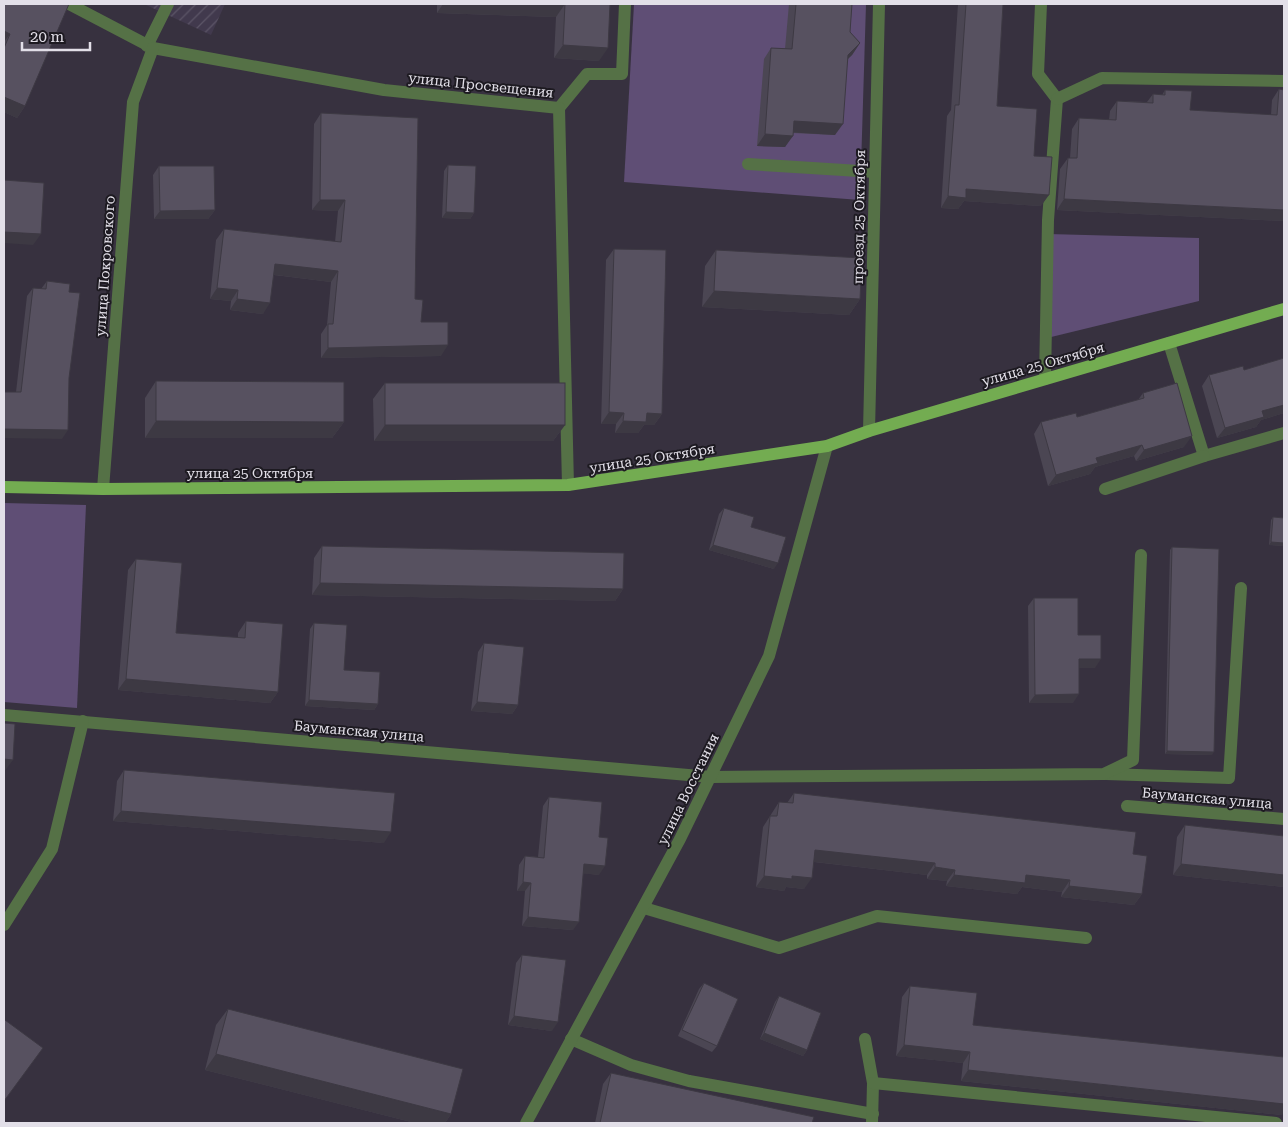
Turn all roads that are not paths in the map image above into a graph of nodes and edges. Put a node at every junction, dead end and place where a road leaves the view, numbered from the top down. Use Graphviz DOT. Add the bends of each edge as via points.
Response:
graph roads {
  1 [pos="69,4"];
  2 [pos="168,4"];
  3 [pos="625,4"];
  4 [pos="879,4"];
  5 [pos="1041,4"];
  6 [pos="86,8"];
  7 [pos="150,47"];
  8 [pos="1284,81"];
  9 [pos="1057,100"];
  10 [pos="559,108"];
  11 [pos="748,164"];
  12 [pos="875,172"];
  13 [pos="1284,310"];
  14 [pos="1169,343"];
  15 [pos="1045,380"];
  16 [pos="869,431"];
  17 [pos="1284,433"];
  18 [pos="827,446"];
  19 [pos="1204,456"];
  20 [pos="568,486"];
  21 [pos="4,487"];
  22 [pos="103,489"];
  23 [pos="1105,489"];
  24 [pos="1141,555"];
  25 [pos="1240,588"];
  26 [pos="4,715"];
  27 [pos="83,721"];
  28 [pos="1104,774"];
  29 [pos="711,777"];
  30 [pos="1127,806"];
  31 [pos="1284,820"];
  32 [pos="644,908"];
  33 [pos="4,926"];
  34 [pos="1086,938"];
  35 [pos="571,1039"];
  36 [pos="865,1039"];
  37 [pos="873,1084"];
  38 [pos="872,1119"];
  39 [pos="526,1123"];
  40 [pos="1276,1123"];
  1 -- 6 [label="street, улица Просвещения"];
  2 -- 7 [label="street, улица Покровского"];
  3 -- 10 [label="street" via="622,74 588,74"];
  4 -- 12 [label="street, проезд 25 Октября"];
  5 -- 9 [label="street" via="1038,74"];
  6 -- 7 [label="street, улица Просвещения"];
  7 -- 10 [label="street, улица Просвещения" via="384,90"];
  7 -- 22 [label="street, улица Покровского" via="133,102"];
  8 -- 9 [label="street" via="1102,78"];
  9 -- 15 [label="street" via="1048,220"];
  10 -- 20 [label="street, улица Просвещения"];
  11 -- 12 [label="street"];
  12 -- 16 [label="street, проезд 25 Октября"];
  13 -- 14 [label="main road, улица 25 Октября"];
  14 -- 15 [label="main road, улица 25 Октября"];
  14 -- 19 [label="street"];
  15 -- 16 [label="main road, улица 25 Октября"];
  16 -- 18 [label="main road, улица 25 Октября"];
  17 -- 19 [label="street"];
  18 -- 20 [label="main road, улица 25 Октября"];
  18 -- 29 [label="street, улица Восстания" via="769,656"];
  19 -- 23 [label="street"];
  20 -- 22 [label="main road, улица 25 Октября"];
  21 -- 22 [label="main road, улица 25 Октября"];
  24 -- 28 [label="street" via="1133,760"];
  25 -- 28 [label="street, Бауманская улица" via="1228,778"];
  26 -- 27 [label="street, Бауманская улица"];
  27 -- 29 [label="street, Бауманская улица"];
  27 -- 33 [label="street" via="52,849"];
  28 -- 29 [label="street, Бауманская улица"];
  29 -- 32 [label="street, улица Восстания"];
  30 -- 31 [label="street, Бауманская улица"];
  32 -- 34 [label="street" via="778,948 877,916"];
  32 -- 35 [label="street, улица Восстания"];
  35 -- 38 [label="street" via="631,1065 689,1082"];
  35 -- 39 [label="street, улица Восстания"];
  36 -- 37 [label="street"];
  37 -- 38 [label="street"];
  37 -- 40 [label="street"];
}
